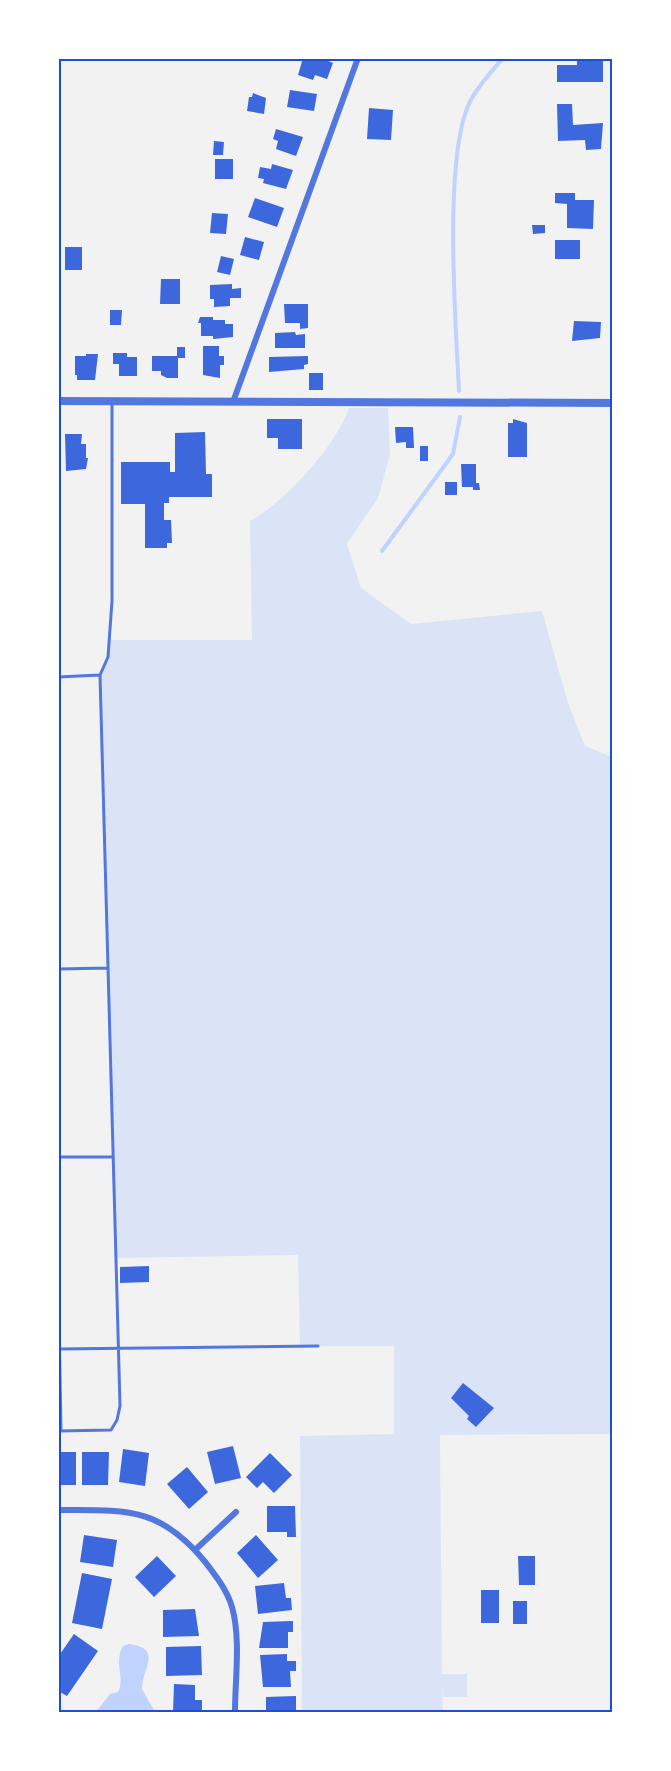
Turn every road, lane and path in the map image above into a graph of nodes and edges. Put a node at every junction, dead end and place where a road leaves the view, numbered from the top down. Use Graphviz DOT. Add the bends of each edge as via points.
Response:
graph roads {
  1 [pos="358,58"];
  2 [pos="58,402"];
  3 [pos="112,402"];
  4 [pos="233,402"];
  5 [pos="612,403"];
  6 [pos="100,675"];
  7 [pos="58,677"];
  8 [pos="108,968"];
  9 [pos="58,969"];
  10 [pos="112,1156"];
  11 [pos="58,1157"];
  12 [pos="58,1269"];
  13 [pos="318,1346"];
  14 [pos="118,1348"];
  15 [pos="59,1349"];
  16 [pos="60,1431"];
  17 [pos="58,1510"];
  18 [pos="236,1512"];
  19 [pos="195,1550"];
  20 [pos="235,1713"];
  1 -- 4 [label="street"];
  2 -- 3 [label="street"];
  3 -- 4 [label="street"];
  3 -- 6 [label="lane" via="112,601 108,657"];
  4 -- 5 [label="street"];
  6 -- 7 [label="lane"];
  6 -- 8 [label="lane"];
  8 -- 9 [label="lane"];
  8 -- 10 [label="lane"];
  10 -- 11 [label="lane"];
  10 -- 14 [label="lane"];
  12 -- 15 [label="lane"];
  13 -- 14 [label="lane"];
  14 -- 15 [label="lane"];
  14 -- 16 [label="lane" via="120,1406 113,1427 105,1432"];
  15 -- 16 [label="lane"];
  17 -- 19 [label="street" via="138,1513 168,1527"];
  18 -- 19 [label="street"];
  19 -- 20 [label="street" via="226,1591 232,1607"];
}
